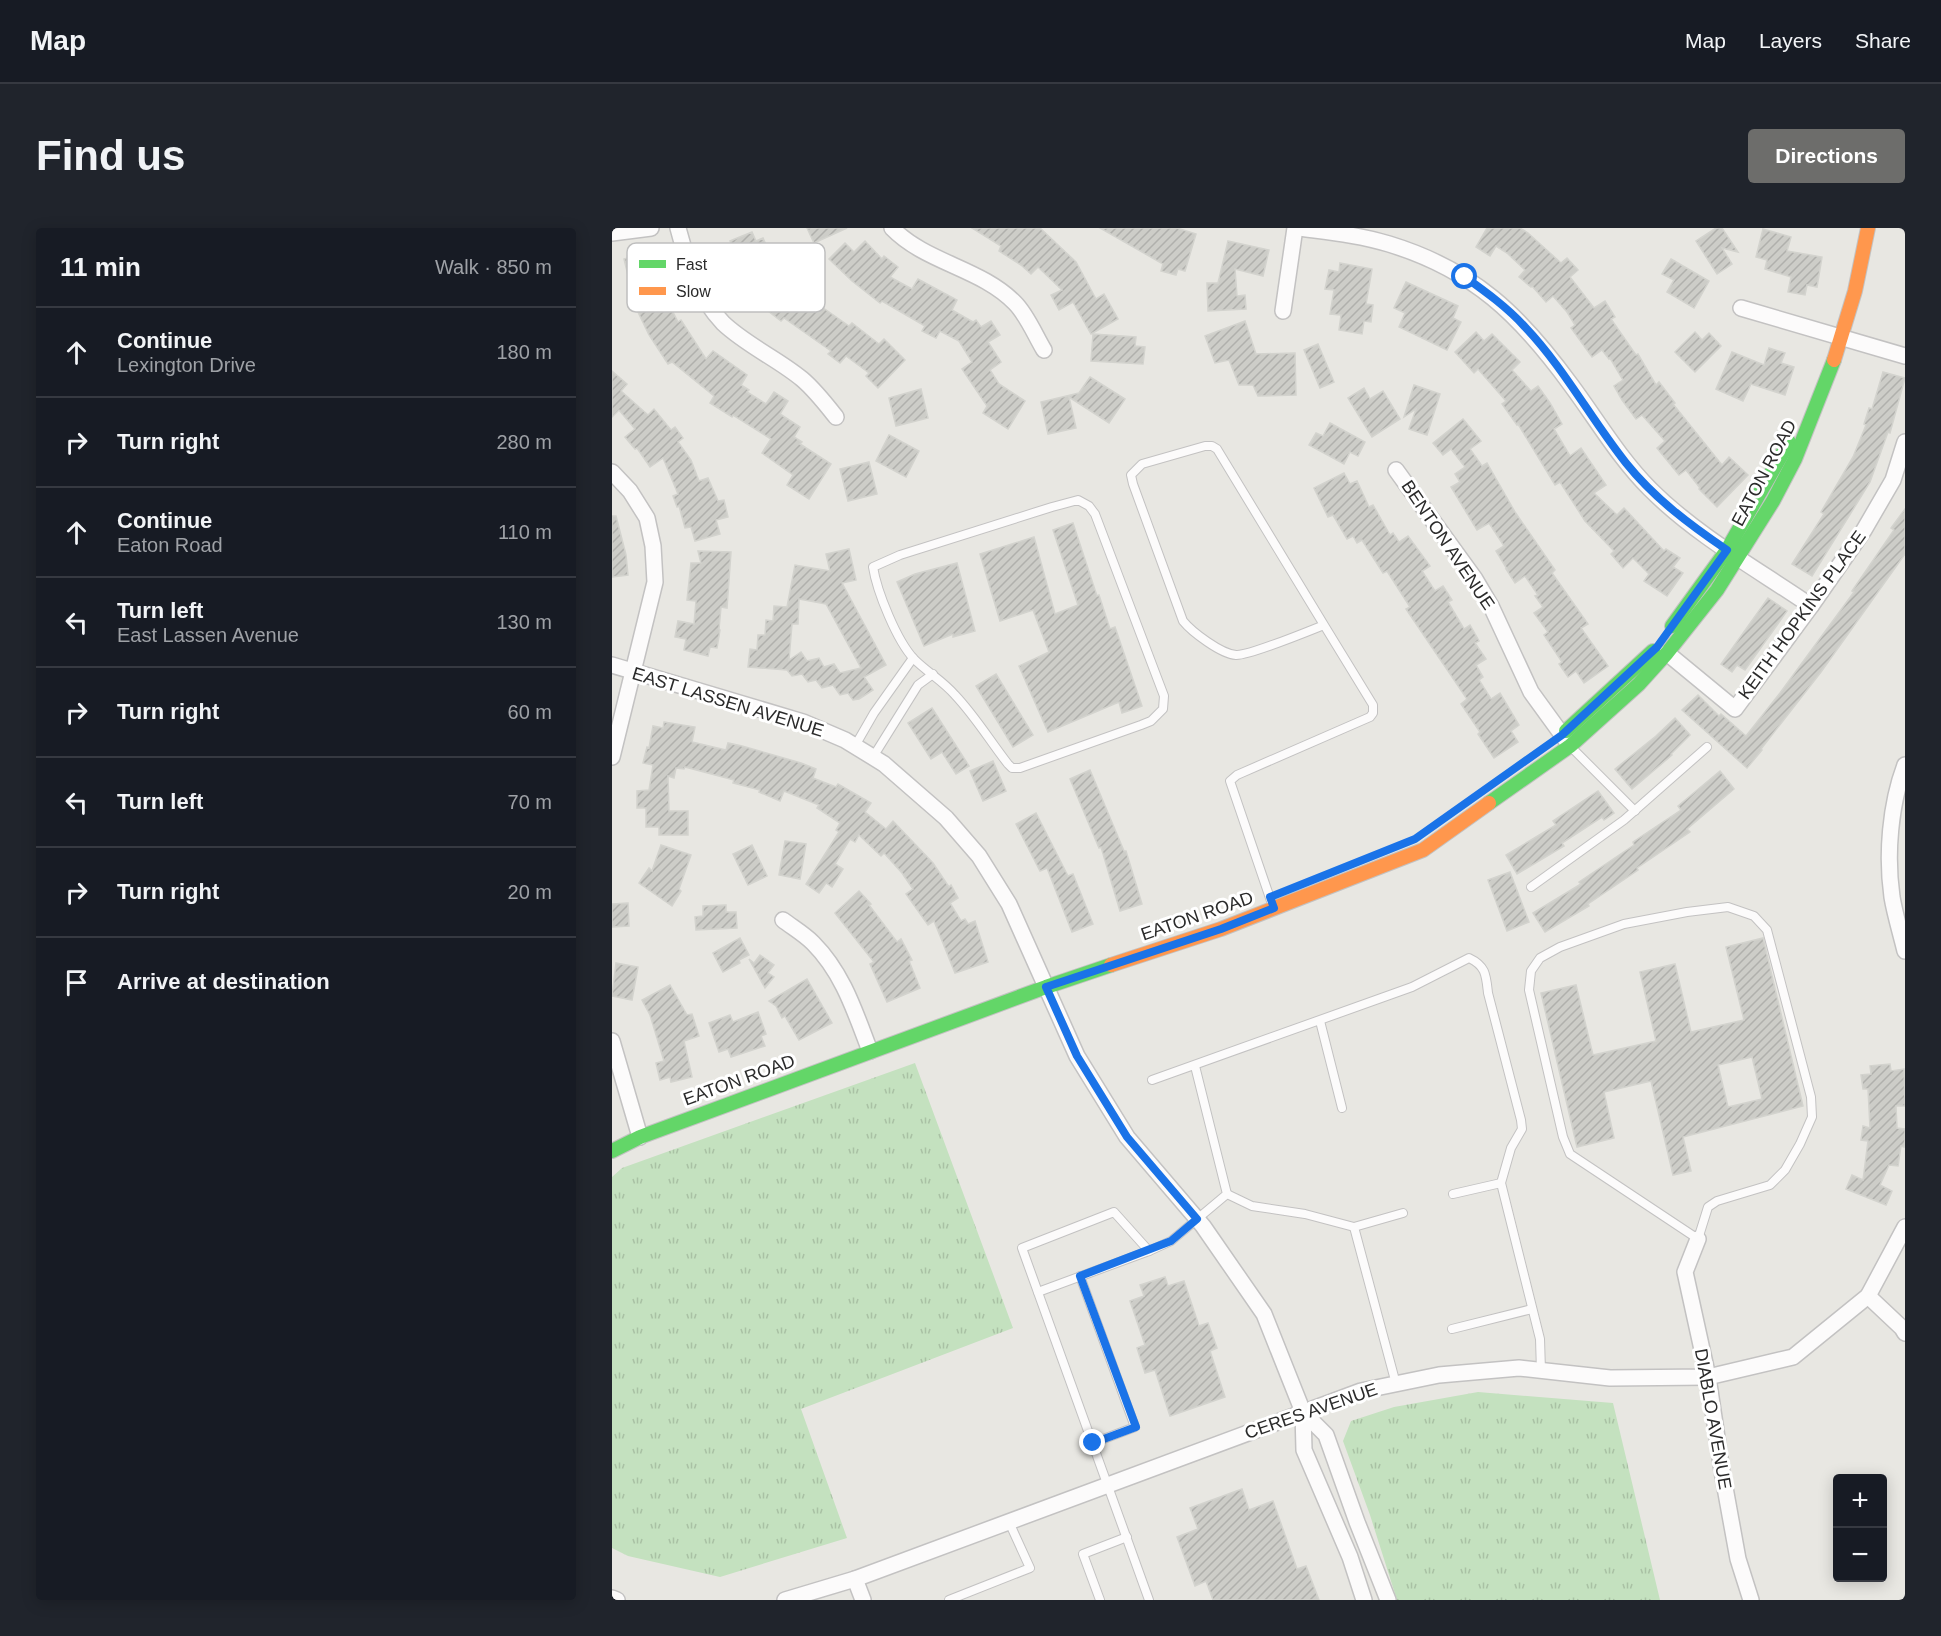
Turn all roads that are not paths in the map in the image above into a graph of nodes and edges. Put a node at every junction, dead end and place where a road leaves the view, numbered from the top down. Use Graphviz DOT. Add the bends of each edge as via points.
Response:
graph roads {
  1 [pos="651,228"];
  2 [pos="678,228"];
  3 [pos="892,228"];
  4 [pos="1295,228"];
  5 [pos="1299,228"];
  6 [pos="1856,228"];
  7 [pos="1868,228"];
  8 [pos="612,233"];
  9 [pos="683,243"];
  10 [pos="1741,308"];
  11 [pos="1283,311"];
  12 [pos="715,312"];
  13 [pos="1836,335"];
  14 [pos="1044,350"];
  15 [pos="1905,356"];
  16 [pos="836,417"];
  17 [pos="1905,442"];
  18 [pos="1396,470"];
  19 [pos="612,472"];
  20 [pos="1733,554"];
  21 [pos="1812,606"];
  22 [pos="1324,625"];
  23 [pos="1667,652"];
  24 [pos="913,658"];
  25 [pos="612,665"];
  26 [pos="633,672"];
  27 [pos="933,674"];
  28 [pos="1566,740"];
  29 [pos="855,746"];
  30 [pos="1707,747"];
  31 [pos="612,757"];
  32 [pos="873,757"];
  33 [pos="1905,765"];
  34 [pos="1635,811"];
  35 [pos="1433,826"];
  36 [pos="1415,839"];
  37 [pos="1531,887"];
  38 [pos="1272,902"];
  39 [pos="1227,912"];
  40 [pos="783,920"];
  41 [pos="1194,923"];
  42 [pos="1905,951"];
  43 [pos="1043,981"];
  44 [pos="1320,1021"];
  45 [pos="612,1041"];
  46 [pos="870,1051"];
  47 [pos="1195,1066"];
  48 [pos="1152,1080"];
  49 [pos="1342,1108"];
  50 [pos="640,1137"];
  51 [pos="612,1151"];
  52 [pos="1501,1183"];
  53 [pos="1227,1194"];
  54 [pos="1453,1194"];
  55 [pos="1404,1213"];
  56 [pos="1197,1219"];
  57 [pos="1354,1227"];
  58 [pos="1905,1227"];
  59 [pos="1698,1239"];
  60 [pos="1149,1251"];
  61 [pos="1080,1276"];
  62 [pos="1038,1292"];
  63 [pos="1868,1296"];
  64 [pos="1532,1309"];
  65 [pos="1452,1329"];
  66 [pos="1905,1333"];
  67 [pos="1541,1371"];
  68 [pos="1708,1377"];
  69 [pos="1396,1383"];
  70 [pos="1303,1412"];
  71 [pos="1093,1443"];
  72 [pos="1108,1485"];
  73 [pos="1009,1521"];
  74 [pos="1126,1537"];
  75 [pos="855,1579"];
  76 [pos="612,1598"];
  77 [pos="617,1600"];
  78 [pos="785,1600"];
  79 [pos="863,1600"];
  80 [pos="949,1600"];
  81 [pos="1100,1600"];
  82 [pos="1149,1600"];
  83 [pos="1364,1600"];
  84 [pos="1388,1600"];
  85 [pos="1750,1600"];
  1 -- 8 [label="street"];
  2 -- 9 [label="street"];
  3 -- 14 [label="street" via="929,253 1002,291 1016,304"];
  4 -- 11 [label="street"];
  5 -- 20 [label="street" via="1388,243 1431,260 1500,303 1526,327 1627,464 1650,489 1694,528"];
  6 -- 13 [label="street"];
  7 -- 13 [label="street, EATON ROAD" via="1855,291"];
  10 -- 13 [label="street"];
  12 -- 16 [label="street" via="724,323 802,378"];
  13 -- 15 [label="street"];
  13 -- 20 [label="street, EATON ROAD" via="1817,408 1795,459 1773,501"];
  17 -- 21 [label="street, KEITH HOPKINS PLACE" via="1880,505"];
  18 -- 28 [label="street, BENTON AVENUE" via="1475,579 1531,692"];
  19 -- 26 [label="street" via="647,518 653,546 655,582"];
  20 -- 21 [label="street"];
  20 -- 23 [label="street, EATON ROAD" via="1717,590"];
  20 -- 28 [label="street" via="1657,647"];
  21 -- 23 [label="street, KEITH HOPKINS PLACE" via="1735,709"];
  22 -- 22 [label="lane" via="1240,656 1221,650 1187,626 1133,484 1134,469 1205,446 1217,449"];
  22 -- 38 [label="lane" via="1373,705 1373,713 1230,781"];
  23 -- 28 [label="street, EATON ROAD" via="1640,684"];
  24 -- 27 [label="lane"];
  24 -- 27 [label="lane" via="896,631 873,567 900,555 1078,500 1095,514 1164,704 1160,714 1141,725 1012,768 967,708"];
  24 -- 29 [label="lane"];
  25 -- 26 [label="street, EAST LASSEN AVENUE"];
  26 -- 29 [label="street, EAST LASSEN AVENUE" via="803,722"];
  26 -- 31 [label="street"];
  27 -- 32 [label="lane" via="918,685"];
  28 -- 34 [label="lane"];
  28 -- 35 [label="street"];
  28 -- 38 [label="street, EATON ROAD" via="1423,850"];
  29 -- 32 [label="street, EAST LASSEN AVENUE"];
  30 -- 34 [label="lane"];
  32 -- 43 [label="street, EAST LASSEN AVENUE" via="946,818 979,856 1009,904"];
  33 -- 42 [label="street" via="1892,819 1890,859 1892,897"];
  34 -- 37 [label="lane"];
  36 -- 38 [label="street"];
  38 -- 39 [label="street"];
  38 -- 43 [label="street, EATON ROAD" via="1221,929"];
  40 -- 46 [label="street" via="812,941 832,964 847,990"];
  41 -- 43 [label="street"];
  43 -- 46 [label="street, EATON ROAD"];
  43 -- 56 [label="street, EAST LASSEN AVENUE" via="1077,1056 1127,1137"];
  44 -- 47 [label="lane"];
  44 -- 49 [label="lane"];
  44 -- 52 [label="lane" via="1412,987 1469,958 1480,963 1522,1129 1511,1148"];
  45 -- 50 [label="street"];
  46 -- 50 [label="street, EATON ROAD"];
  47 -- 48 [label="lane"];
  47 -- 53 [label="lane"];
  50 -- 51 [label="street, EATON ROAD"];
  52 -- 54 [label="lane"];
  52 -- 64 [label="lane"];
  53 -- 56 [label="lane"];
  53 -- 57 [label="lane" via="1252,1206"];
  55 -- 57 [label="lane"];
  56 -- 60 [label="lane" via="1171,1241"];
  56 -- 70 [label="street, EAST LASSEN AVENUE" via="1264,1314"];
  57 -- 69 [label="lane"];
  58 -- 63 [label="street, CERES AVENUE"];
  59 -- 59 [label="lane" via="1570,1154 1529,990 1531,971 1540,958 1560,947 1624,924 1728,907 1754,916 1767,930 1811,1097 1812,1117 1785,1170 1770,1185 1708,1207"];
  59 -- 68 [label="street, DIABLO AVENUE" via="1685,1272"];
  60 -- 61 [label="lane"];
  60 -- 62 [label="lane" via="1114,1212 1022,1248"];
  61 -- 62 [label="lane"];
  61 -- 71 [label="lane" via="1136,1427"];
  62 -- 71 [label="lane"];
  63 -- 66 [label="street"];
  63 -- 68 [label="street, CERES AVENUE" via="1793,1357"];
  64 -- 65 [label="lane"];
  64 -- 67 [label="lane" via="1540,1339"];
  67 -- 68 [label="street, CERES AVENUE" via="1610,1378"];
  67 -- 69 [label="street, CERES AVENUE" via="1520,1368"];
  68 -- 85 [label="street, DIABLO AVENUE" via="1738,1559"];
  69 -- 70 [label="street, CERES AVENUE"];
  70 -- 72 [label="street, CERES AVENUE"];
  70 -- 83 [label="street, EAST LASSEN AVENUE" via="1304,1450"];
  70 -- 84 [label="street, EAST LASSEN AVENUE" via="1326,1435"];
  71 -- 72 [label="lane"];
  72 -- 73 [label="street, CERES AVENUE"];
  72 -- 74 [label="lane"];
  73 -- 75 [label="street, CERES AVENUE"];
  73 -- 80 [label="lane" via="1030,1568"];
  74 -- 81 [label="lane" via="1083,1554"];
  74 -- 82 [label="lane"];
  75 -- 78 [label="street, CERES AVENUE"];
  75 -- 79 [label="street"];
  76 -- 77 [label="street"];
}
